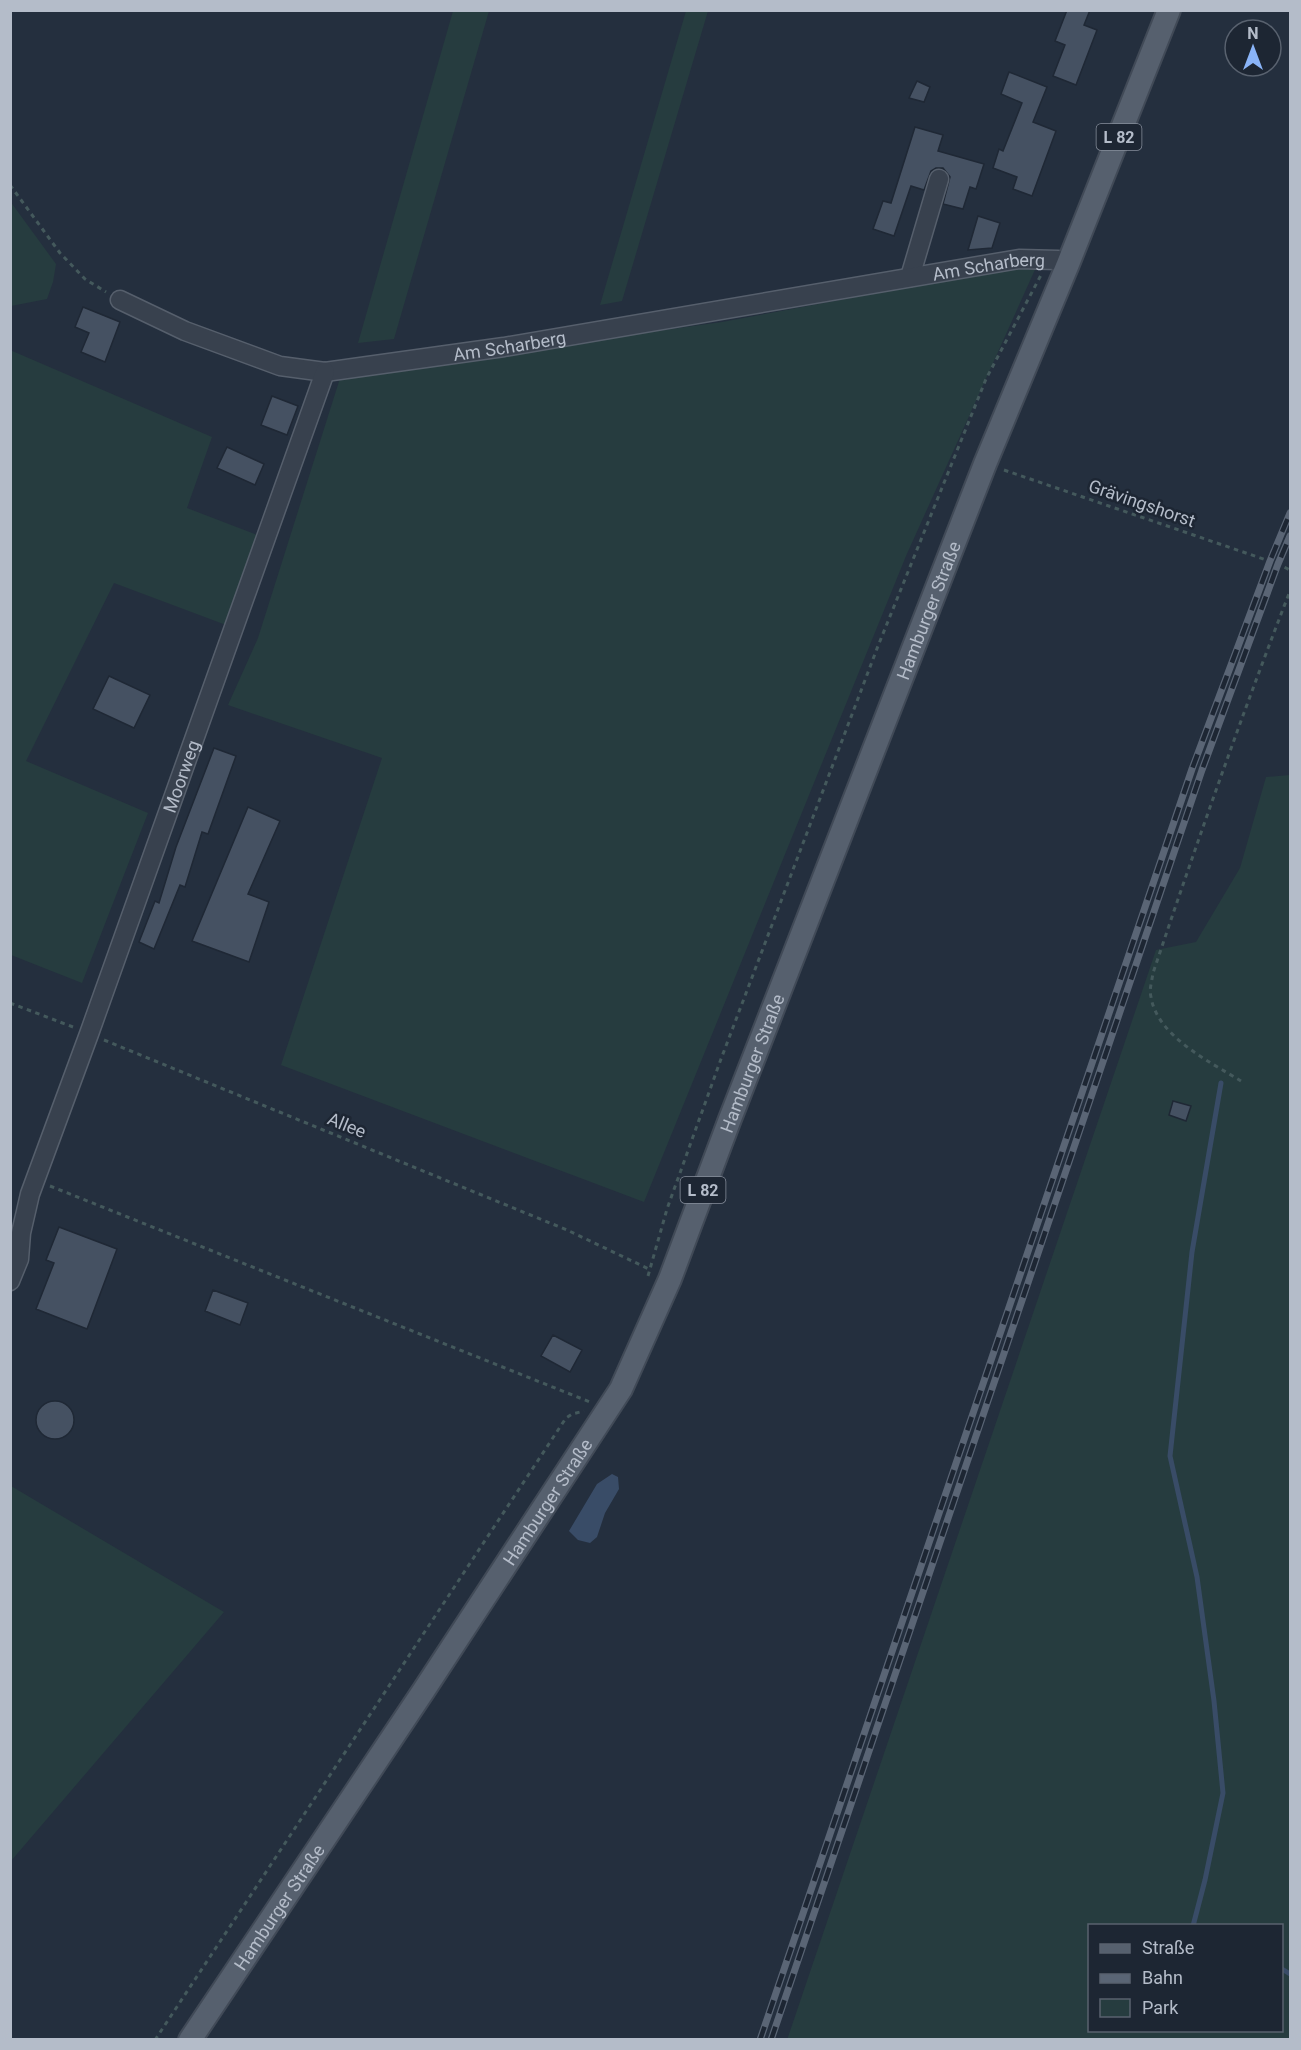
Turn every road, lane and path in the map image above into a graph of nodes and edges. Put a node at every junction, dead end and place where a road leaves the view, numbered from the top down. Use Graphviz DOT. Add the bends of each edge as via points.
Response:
graph roads {
  1 [pos="1169,10"];
  2 [pos="939,179"];
  3 [pos="10,185"];
  4 [pos="1059,261"];
  5 [pos="910,277"];
  6 [pos="120,300"];
  7 [pos="325,372"];
  8 [pos="985,464"];
  9 [pos="1290,570"];
  10 [pos="1290,591"];
  11 [pos="10,1003"];
  12 [pos="90,1034"];
  13 [pos="1241,1081"];
  14 [pos="35,1179"];
  15 [pos="15,1257"];
  16 [pos="656,1276"];
  17 [pos="10,1281"];
  18 [pos="597,1404"];
  19 [pos="590,1408"];
  20 [pos="155,2040"];
  21 [pos="190,2040"];
  1 -- 4 [label="main road, Hamburger Straße / L 82"];
  2 -- 5 [label="street"];
  3 -- 6 [label="path" via="76,270"];
  4 -- 5 [label="street, Am Scharberg" via="1019,259"];
  4 -- 8 [label="main road, Hamburger Straße / L 82"];
  4 -- 16 [label="path" via="986,379 878,646 668,1209"];
  5 -- 7 [label="street, Am Scharberg" via="504,347"];
  6 -- 7 [label="street, Am Scharberg" via="185,331 280,366"];
  7 -- 12 [label="street, Moorweg"];
  8 -- 9 [label="path, Grävingshorst"];
  8 -- 16 [label="main road, Hamburger Straße / L 82" via="738,1097"];
  10 -- 13 [label="path" via="1245,707 1150,987 1162,1024 1185,1046"];
  11 -- 12 [label="path, Allee"];
  12 -- 14 [label="street, Moorweg"];
  12 -- 16 [label="path, Allee" via="567,1230"];
  14 -- 15 [label="street, Moorweg"];
  14 -- 18 [label="path"];
  15 -- 17 [label="street, Moorweg"];
  16 -- 21 [label="main road, Hamburger Straße / L 82" via="636,1358 610,1408"];
  19 -- 20 [label="path" via="566,1418"];
}
